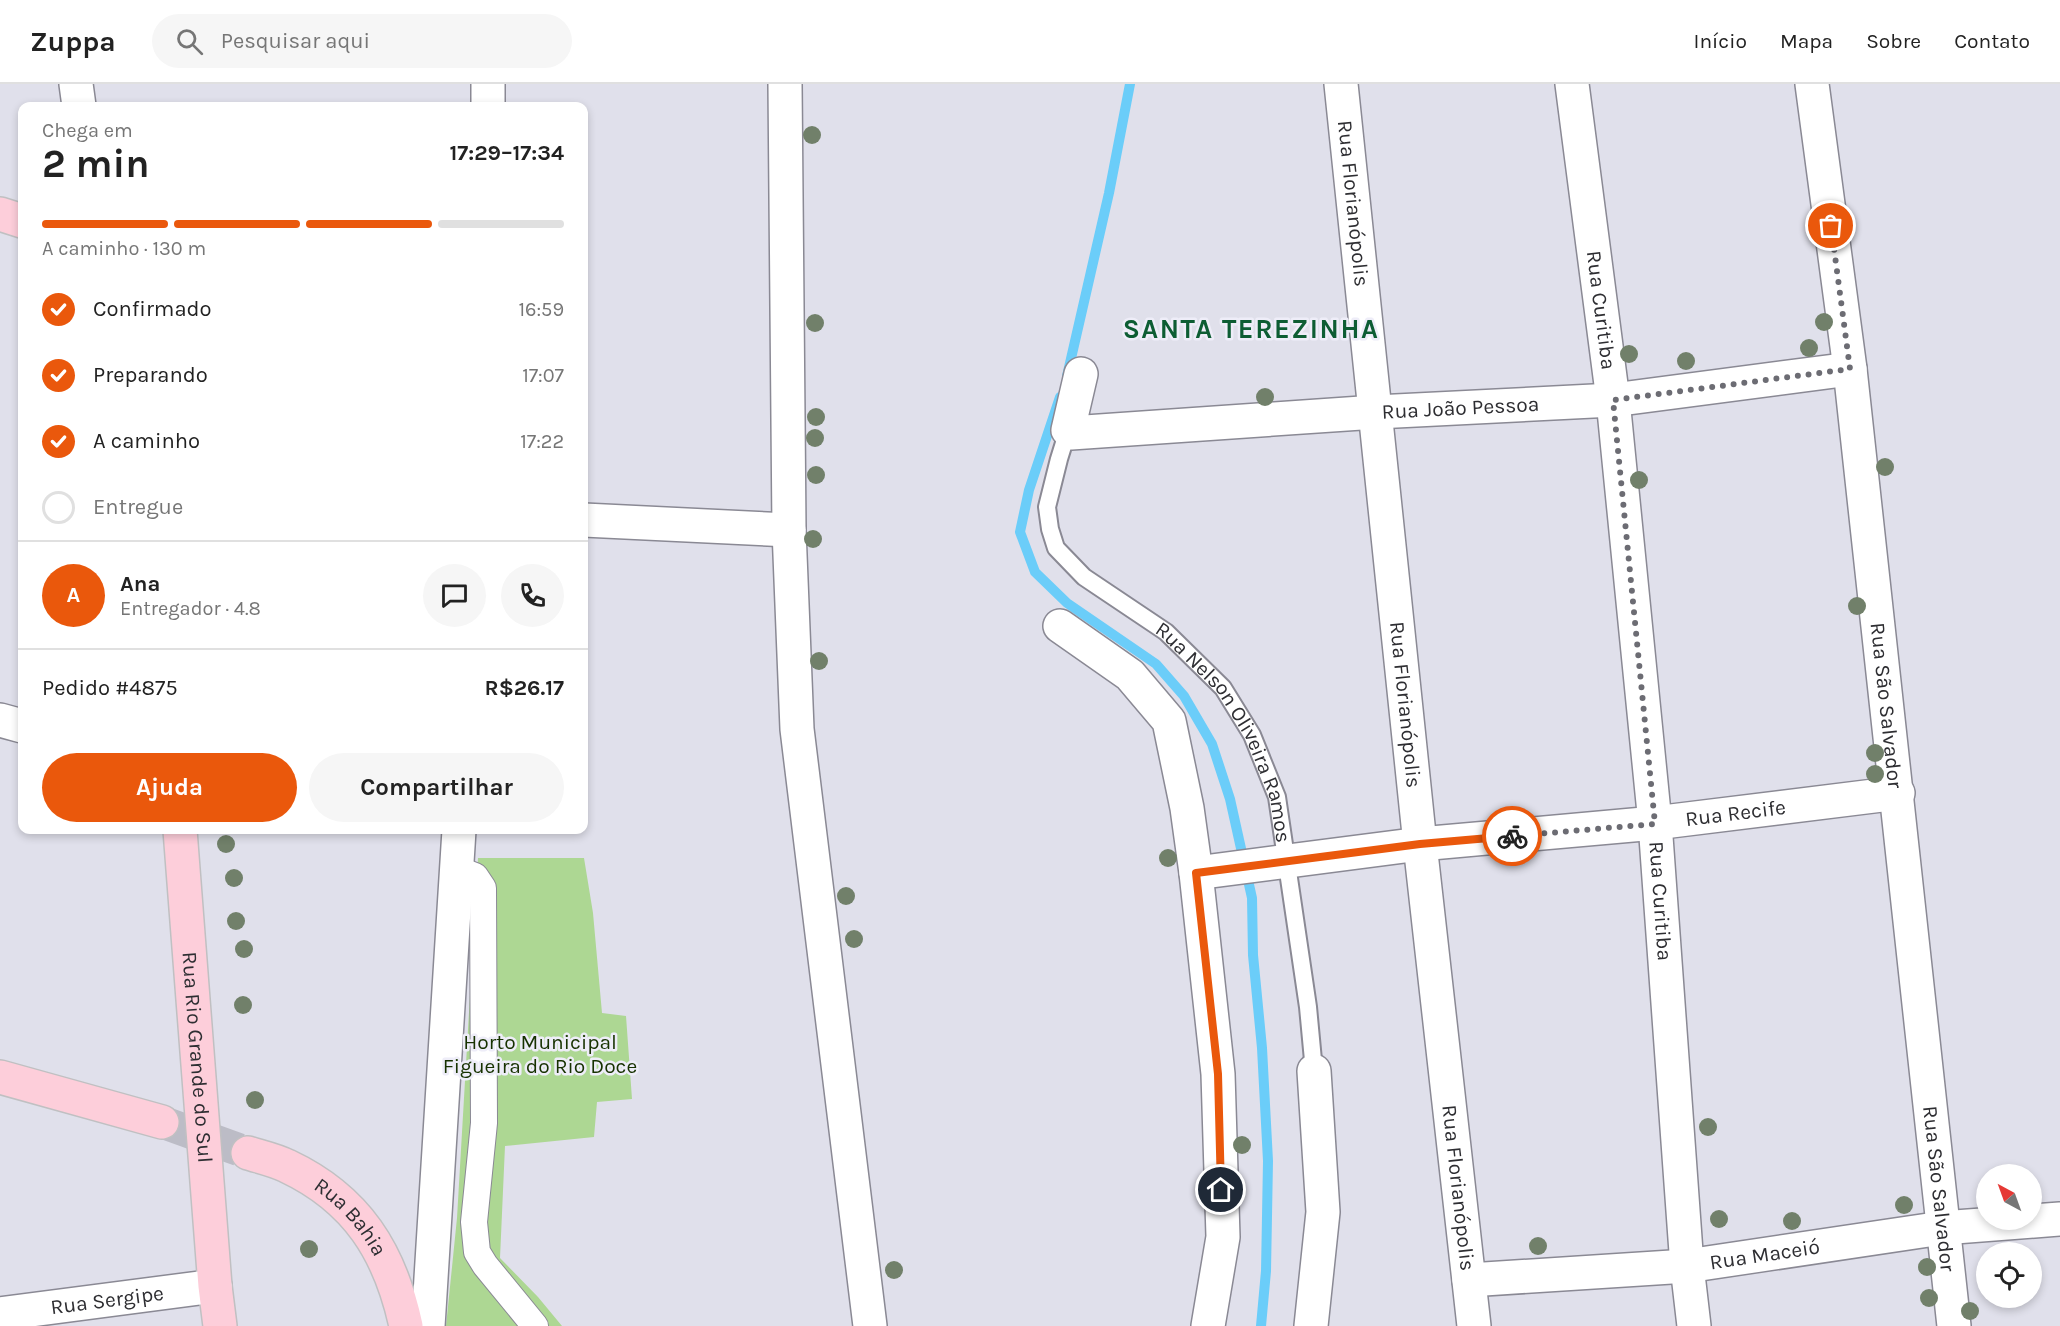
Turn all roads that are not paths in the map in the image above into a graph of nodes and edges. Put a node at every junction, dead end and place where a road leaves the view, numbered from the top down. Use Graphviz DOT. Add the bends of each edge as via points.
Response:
graph roads {
  1 [pos="76,84"];
  2 [pos="488,84"];
  3 [pos="785,84"];
  4 [pos="1341,84"];
  5 [pos="1572,84"];
  6 [pos="1812,84"];
  7 [pos="78,102"];
  8 [pos="488,102"];
  9 [pos="0,214"];
  10 [pos="18,220"];
  11 [pos="1850,369"];
  12 [pos="1081,374"];
  13 [pos="1613,400"];
  14 [pos="1376,412"];
  15 [pos="1068,430"];
  16 [pos="588,520"];
  17 [pos="789,530"];
  18 [pos="1060,626"];
  19 [pos="0,720"];
  20 [pos="18,725"];
  21 [pos="1898,793"];
  22 [pos="1655,824"];
  23 [pos="180,834"];
  24 [pos="459,834"];
  25 [pos="1420,844"];
  26 [pos="1287,861"];
  27 [pos="457,869"];
  28 [pos="1196,873"];
  29 [pos="1314,1071"];
  30 [pos="0,1077"];
  31 [pos="162,1122"];
  32 [pos="248,1153"];
  33 [pos="2060,1219"];
  34 [pos="1942,1228"];
  35 [pos="1687,1266"];
  36 [pos="1468,1280"];
  37 [pos="215,1286"];
  38 [pos="0,1314"];
  39 [pos="220,1326"];
  40 [pos="406,1326"];
  41 [pos="428,1326"];
  42 [pos="535,1326"];
  43 [pos="870,1326"];
  44 [pos="1208,1326"];
  45 [pos="1311,1326"];
  46 [pos="1474,1326"];
  47 [pos="1694,1326"];
  48 [pos="1954,1326"];
  1 -- 7 [label="street"];
  2 -- 8 [label="street"];
  3 -- 17 [label="street"];
  4 -- 14 [label="street, Rua Florianópolis"];
  5 -- 13 [label="street, Rua Curitiba"];
  6 -- 11 [label="street, Rua São Salvador"];
  9 -- 10 [label="main road"];
  11 -- 13 [label="street, Rua João Pessoa"];
  11 -- 21 [label="street, Rua São Salvador"];
  12 -- 15 [label="street, Rua Nelson Oliveira Ramos"];
  13 -- 14 [label="street, Rua João Pessoa"];
  13 -- 22 [label="street, Rua Curitiba"];
  14 -- 15 [label="street, Rua João Pessoa" via="1083,433"];
  14 -- 25 [label="street, Rua Florianópolis"];
  15 -- 26 [label="lane, Rua Nelson Oliveira Ramos" via="1047,507 1056,548 1084,577 1166,632 1223,688 1252,735 1277,797"];
  16 -- 17 [label="street"];
  17 -- 43 [label="street" via="797,729"];
  18 -- 28 [label="street" via="1130,675 1169,721"];
  19 -- 20 [label="street"];
  21 -- 22 [label="street, Rua Recife"];
  21 -- 34 [label="street, Rua São Salvador"];
  22 -- 25 [label="street, Rua Recife"];
  22 -- 35 [label="street, Rua Curitiba"];
  23 -- 37 [label="main road, Rua Rio Grande do Sul"];
  24 -- 27 [label="street"];
  25 -- 26 [label="street, Rua Recife"];
  25 -- 36 [label="street, Rua Florianópolis"];
  26 -- 28 [label="street, Rua Recife"];
  26 -- 29 [label="lane, Rua Nelson Oliveira Ramos"];
  27 -- 41 [label="street"];
  27 -- 42 [label="street" via="475,876 483,888 484,1123 474,1221 477,1252"];
  28 -- 44 [label="street" via="1218,1074 1223,1237"];
  29 -- 45 [label="street, Rua Nelson Oliveira Ramos" via="1323,1212"];
  30 -- 31 [label="main road"];
  32 -- 40 [label="main road, Rua Bahia" via="286,1165 323,1187 354,1213 374,1238 396,1288"];
  33 -- 34 [label="street, Rua Maceió"];
  34 -- 35 [label="street, Rua Maceió"];
  34 -- 48 [label="street, Rua São Salvador"];
  35 -- 36 [label="street, Rua Maceió"];
  35 -- 47 [label="street, Rua Curitiba"];
  36 -- 46 [label="street, Rua Florianópolis"];
  37 -- 38 [label="street, Rua Sergipe"];
  37 -- 39 [label="main road, Rua Rio Grande do Sul"];
}
